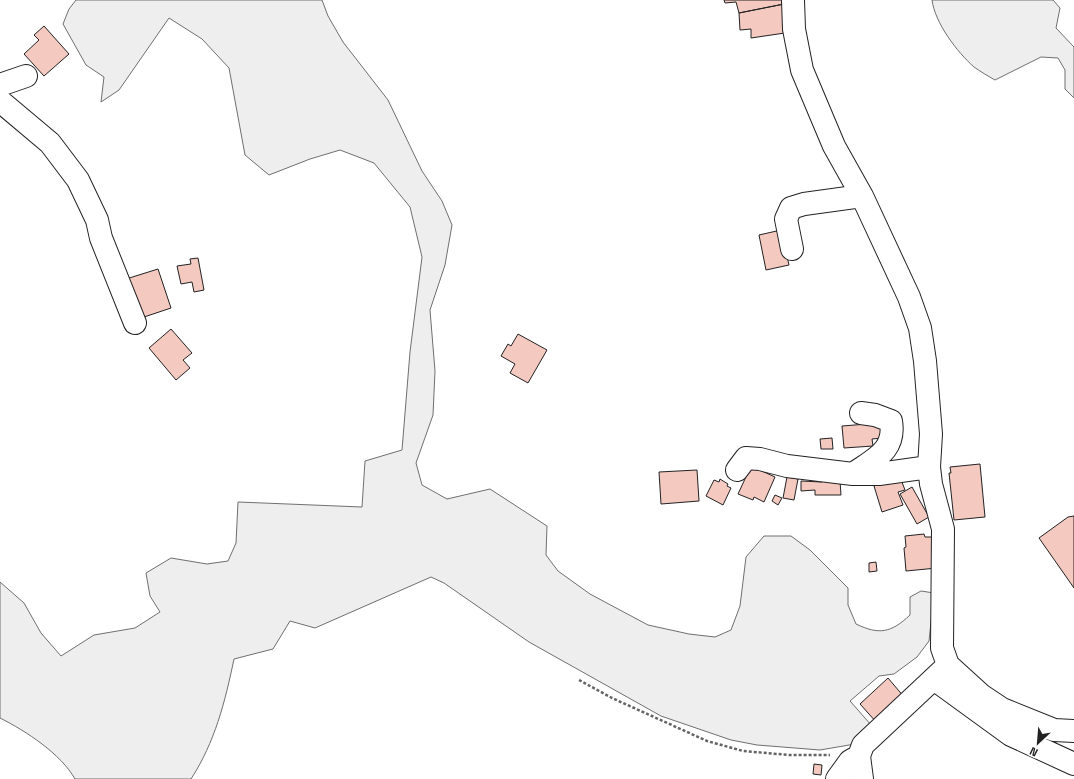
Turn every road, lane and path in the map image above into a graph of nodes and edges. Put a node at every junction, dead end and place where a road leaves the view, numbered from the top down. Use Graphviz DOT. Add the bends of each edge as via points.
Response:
graph roads {
  1 [pos="794,0"];
  2 [pos="26,76"];
  3 [pos="0,85"];
  4 [pos="0,101"];
  5 [pos="862,196"];
  6 [pos="97,220"];
  7 [pos="792,249"];
  8 [pos="124,265"];
  9 [pos="135,323"];
  10 [pos="861,413"];
  11 [pos="929,467"];
  12 [pos="737,470"];
  13 [pos="852,474"];
  14 [pos="941,672"];
  15 [pos="579,680"];
  16 [pos="1074,731"];
  17 [pos="859,753"];
  18 [pos="1074,764"];
  19 [pos="837,779"];
  20 [pos="862,779"];
  1 -- 5 [label="street" via="794,29 802,70 834,146"];
  2 -- 3 [label="street"];
  4 -- 6 [label="street" via="50,144 78,180"];
  5 -- 7 [label="street" via="791,208 786,219"];
  5 -- 11 [label="street" via="909,297 920,328 931,434"];
  6 -- 8 [label="street" via="108,232"];
  6 -- 9 [label="street" via="101,238"];
  10 -- 13 [label="street" via="891,421 893,432 887,449"];
  11 -- 13 [label="street" via="879,474"];
  11 -- 14 [label="street" via="943,529"];
  12 -- 13 [label="street" via="746,458"];
  14 -- 16 [label="street" via="1002,709 1054,730"];
  14 -- 17 [label="street" via="863,745"];
  14 -- 18 [label="street" via="1011,735"];
  15 -- 17 [label="path" via="612,698 707,741 743,750 789,755"];
  17 -- 19 [label="street"];
  17 -- 20 [label="street"];
}
